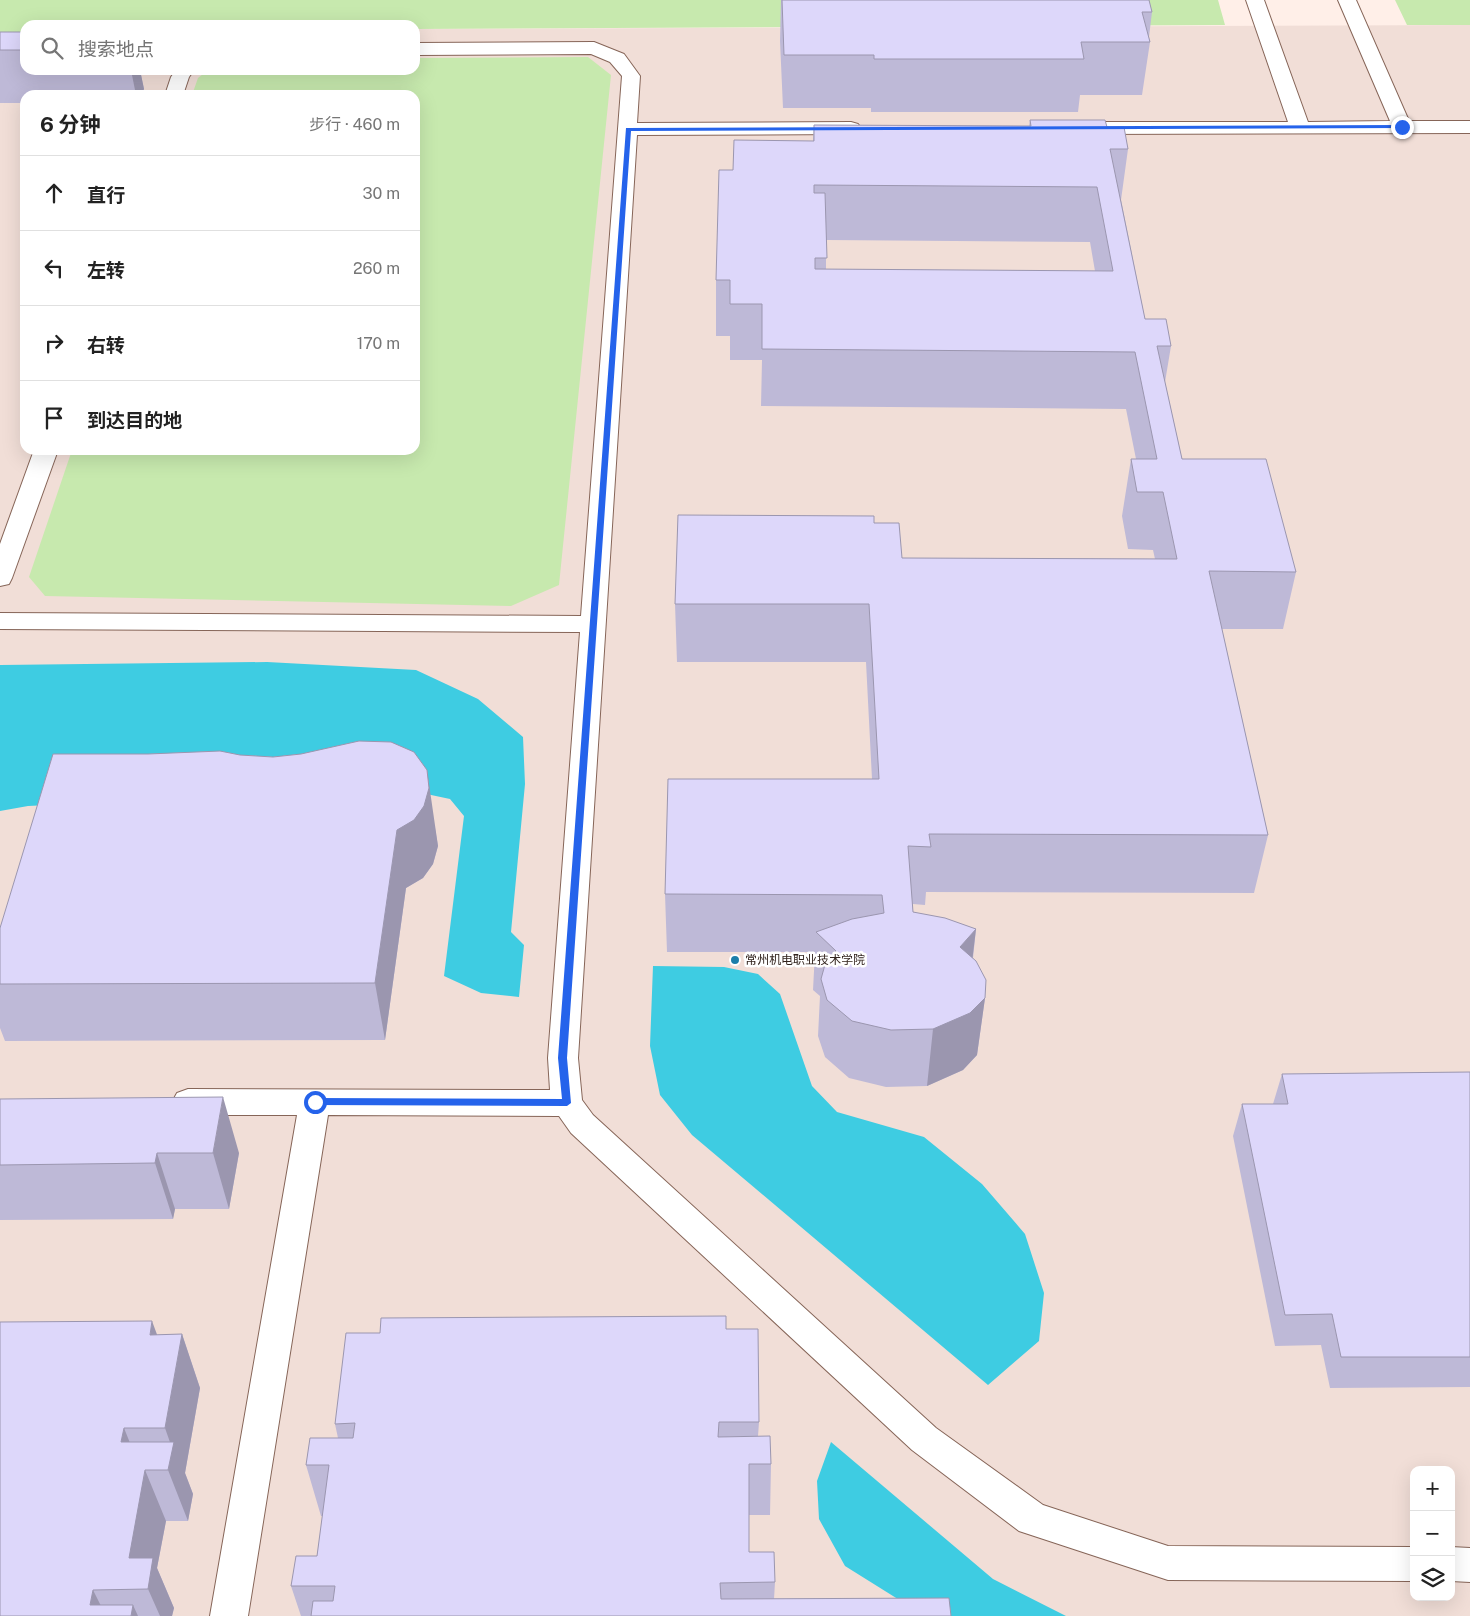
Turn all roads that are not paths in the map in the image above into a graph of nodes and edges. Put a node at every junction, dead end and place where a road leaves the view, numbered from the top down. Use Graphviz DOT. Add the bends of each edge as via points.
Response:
graph roads {
  1 [pos="1255,0"];
  2 [pos="1347,0"];
  3 [pos="420,49"];
  4 [pos="181,75"];
  5 [pos="176,90"];
  6 [pos="1300,127"];
  7 [pos="1402,127"];
  8 [pos="1470,127"];
  9 [pos="865,128"];
  10 [pos="1073,128"];
  11 [pos="628,129"];
  12 [pos="44,455"];
  13 [pos="0,578"];
  14 [pos="0,621"];
  15 [pos="593,624"];
  16 [pos="158,1102"];
  17 [pos="315,1102"];
  18 [pos="567,1103"];
  19 [pos="1410,1564"];
  20 [pos="1455,1564"];
  21 [pos="1470,1564"];
  22 [pos="229,1616"];
  1 -- 6 [label="lane"];
  2 -- 7 [label="lane"];
  3 -- 11 [label="lane" via="594,48 617,58 631,76"];
  4 -- 5 [label="lane"];
  6 -- 7 [label="lane"];
  6 -- 10 [label="lane"];
  7 -- 8 [label="lane"];
  9 -- 11 [label="lane"];
  11 -- 15 [label="lane"];
  12 -- 13 [label="lane"];
  14 -- 15 [label="lane"];
  15 -- 18 [label="lane" via="563,1058"];
  16 -- 17 [label="lane"];
  17 -- 18 [label="lane"];
  17 -- 22 [label="lane"];
  18 -- 19 [label="lane" via="582,1124 924,1439 1032,1519 1168,1563"];
  20 -- 21 [label="lane"];
}
